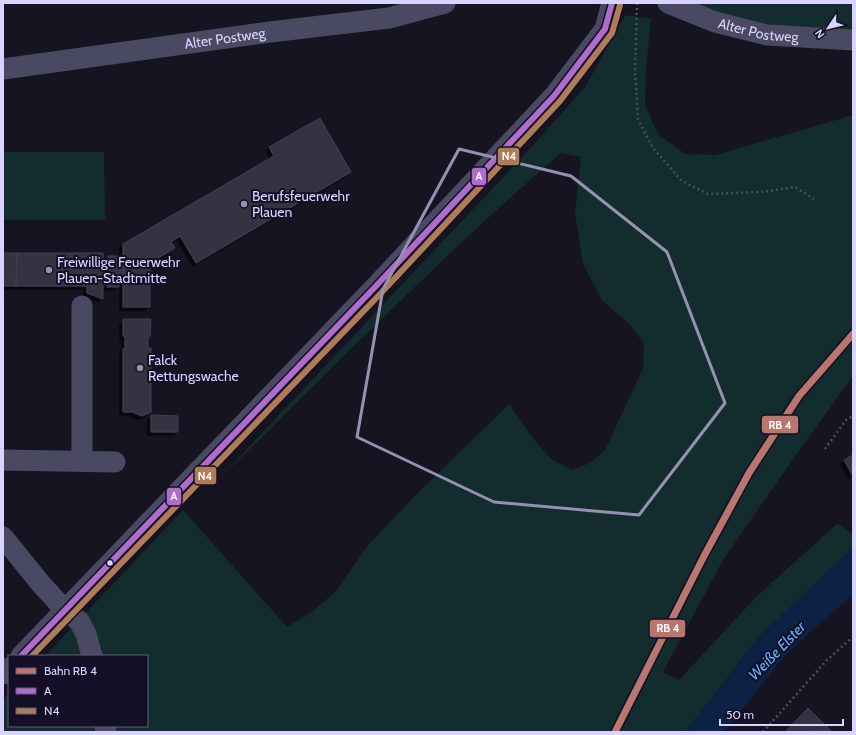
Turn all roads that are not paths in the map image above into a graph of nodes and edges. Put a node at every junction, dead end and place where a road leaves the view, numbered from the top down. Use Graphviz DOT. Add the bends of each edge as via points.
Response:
graph roads {
  1 [pos="445,3"];
  2 [pos="612,3"];
  3 [pos="668,3"];
  4 [pos="853,40"];
  5 [pos="3,69"];
  6 [pos="82,306"];
  7 [pos="3,460"];
  8 [pos="82,461"];
  9 [pos="115,462"];
  10 [pos="3,537"];
  11 [pos="64,609"];
  12 [pos="22,655"];
  13 [pos="92,655"];
  1 -- 5 [label="street, Alter Postweg" via="389,18"];
  2 -- 11 [label="street" via="605,28 554,96 376,286"];
  3 -- 4 [label="street, Alter Postweg" via="715,22 767,35"];
  6 -- 8 [label="street"];
  7 -- 8 [label="street"];
  8 -- 9 [label="street"];
  10 -- 11 [label="street"];
  11 -- 12 [label="street"];
  11 -- 13 [label="street" via="79,620"];
}
